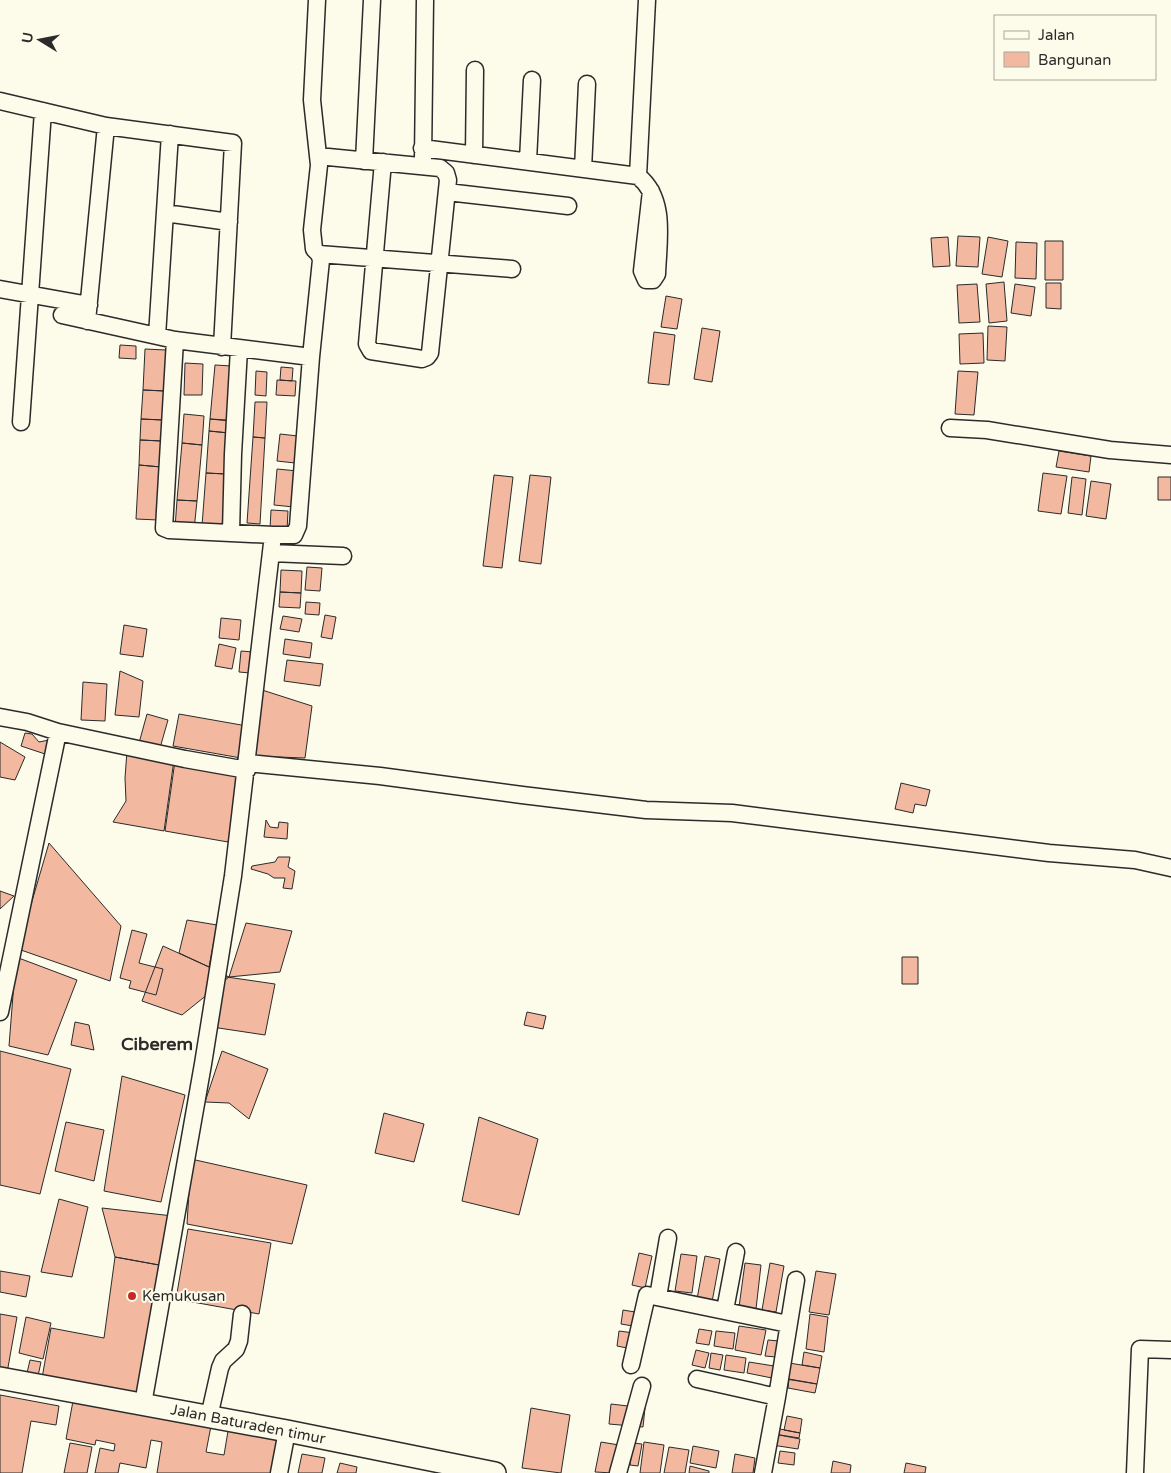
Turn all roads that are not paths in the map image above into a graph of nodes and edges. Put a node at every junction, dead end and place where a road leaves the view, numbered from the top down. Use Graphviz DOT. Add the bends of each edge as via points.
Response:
graph roads {
  1 [pos="318,0"];
  2 [pos="372,0"];
  3 [pos="425,0"];
  4 [pos="647,0"];
  5 [pos="475,70"];
  6 [pos="532,80"];
  7 [pos="586,84"];
  8 [pos="0,101"];
  9 [pos="43,111"];
  10 [pos="106,126"];
  11 [pos="170,134"];
  12 [pos="422,148"];
  13 [pos="474,155"];
  14 [pos="318,156"];
  15 [pos="364,161"];
  16 [pos="383,162"];
  17 [pos="528,162"];
  18 [pos="423,166"];
  19 [pos="582,169"];
  20 [pos="638,176"];
  21 [pos="650,191"];
  22 [pos="447,192"];
  23 [pos="568,206"];
  24 [pos="165,213"];
  25 [pos="229,222"];
  26 [pos="319,254"];
  27 [pos="375,258"];
  28 [pos="440,264"];
  29 [pos="512,269"];
  30 [pos="0,289"];
  31 [pos="29,294"];
  32 [pos="88,313"];
  33 [pos="62,315"];
  34 [pos="157,336"];
  35 [pos="175,340"];
  36 [pos="222,347"];
  37 [pos="239,349"];
  38 [pos="311,357"];
  39 [pos="21,422"];
  40 [pos="950,428"];
  41 [pos="1171,455"];
  42 [pos="231,532"];
  43 [pos="273,535"];
  44 [pos="271,553"];
  45 [pos="344,556"];
  46 [pos="0,717"];
  47 [pos="58,732"];
  48 [pos="247,767"];
  49 [pos="1171,868"];
  50 [pos="0,1012"];
  51 [pos="668,1238"];
  52 [pos="736,1252"];
  53 [pos="796,1280"];
  54 [pos="658,1297"];
  55 [pos="725,1310"];
  56 [pos="242,1314"];
  57 [pos="788,1324"];
  58 [pos="1171,1350"];
  59 [pos="631,1365"];
  60 [pos="0,1378"];
  61 [pos="697,1379"];
  62 [pos="642,1386"];
  63 [pos="777,1397"];
  64 [pos="143,1404"];
  65 [pos="209,1416"];
  66 [pos="287,1431"];
  67 [pos="279,1473"];
  68 [pos="494,1473"];
  69 [pos="618,1473"];
  70 [pos="763,1473"];
  71 [pos="1135,1473"];
  1 -- 14 [label="street" via="312,100"];
  2 -- 15 [label="street"];
  3 -- 12 [label="street"];
  4 -- 20 [label="street"];
  5 -- 13 [label="street"];
  6 -- 17 [label="street"];
  7 -- 19 [label="street"];
  8 -- 9 [label="street"];
  9 -- 10 [label="street"];
  9 -- 31 [label="street"];
  10 -- 11 [label="street"];
  10 -- 32 [label="street"];
  11 -- 24 [label="street"];
  11 -- 25 [label="street" via="233,143"];
  12 -- 13 [label="street"];
  12 -- 18 [label="street"];
  13 -- 17 [label="street"];
  14 -- 15 [label="street"];
  14 -- 26 [label="street" via="312,230 314,249"];
  15 -- 16 [label="street"];
  16 -- 18 [label="street"];
  16 -- 27 [label="street"];
  17 -- 19 [label="street"];
  18 -- 22 [label="street" via="440,168 446,173"];
  19 -- 20 [label="street"];
  20 -- 21 [label="street"];
  22 -- 23 [label="street"];
  22 -- 28 [label="street"];
  24 -- 25 [label="street"];
  24 -- 34 [label="street"];
  25 -- 36 [label="street"];
  26 -- 27 [label="street"];
  26 -- 38 [label="street"];
  27 -- 28 [label="street"];
  27 -- 28 [label="street" via="366,344 371,351 422,360 430,353"];
  28 -- 29 [label="street"];
  30 -- 31 [label="street"];
  31 -- 32 [label="street"];
  31 -- 39 [label="street"];
  32 -- 33 [label="street"];
  32 -- 34 [label="street"];
  34 -- 35 [label="street"];
  35 -- 36 [label="street"];
  35 -- 42 [label="street" via="164,528"];
  36 -- 37 [label="street"];
  37 -- 38 [label="street"];
  37 -- 42 [label="street"];
  38 -- 43 [label="street" via="298,526 294,535"];
  40 -- 41 [label="street" via="987,430 1110,450"];
  42 -- 43 [label="street"];
  43 -- 44 [label="street"];
  44 -- 45 [label="street"];
  44 -- 48 [label="street"];
  46 -- 47 [label="street"];
  47 -- 48 [label="street" via="184,759"];
  47 -- 50 [label="street"];
  48 -- 49 [label="street" via="380,776 646,810 732,813 1049,853 1135,860"];
  48 -- 64 [label="street" via="204,1054"];
  51 -- 54 [label="street"];
  52 -- 55 [label="street"];
  53 -- 57 [label="street"];
  54 -- 55 [label="street"];
  54 -- 59 [label="street" via="647,1295"];
  55 -- 57 [label="street"];
  56 -- 65 [label="street" via="240,1341 220,1368"];
  57 -- 63 [label="street"];
  58 -- 71 [label="street" via="1140,1349"];
  60 -- 64 [label="main road, Jalan Baturaden timur"];
  61 -- 63 [label="street"];
  62 -- 69 [label="street"];
  63 -- 70 [label="street"];
  64 -- 65 [label="main road, Jalan Baturaden timur"];
  65 -- 66 [label="main road, Jalan Baturaden timur"];
  66 -- 67 [label="street"];
  66 -- 68 [label="main road, Jalan Baturaden timur"];
}
